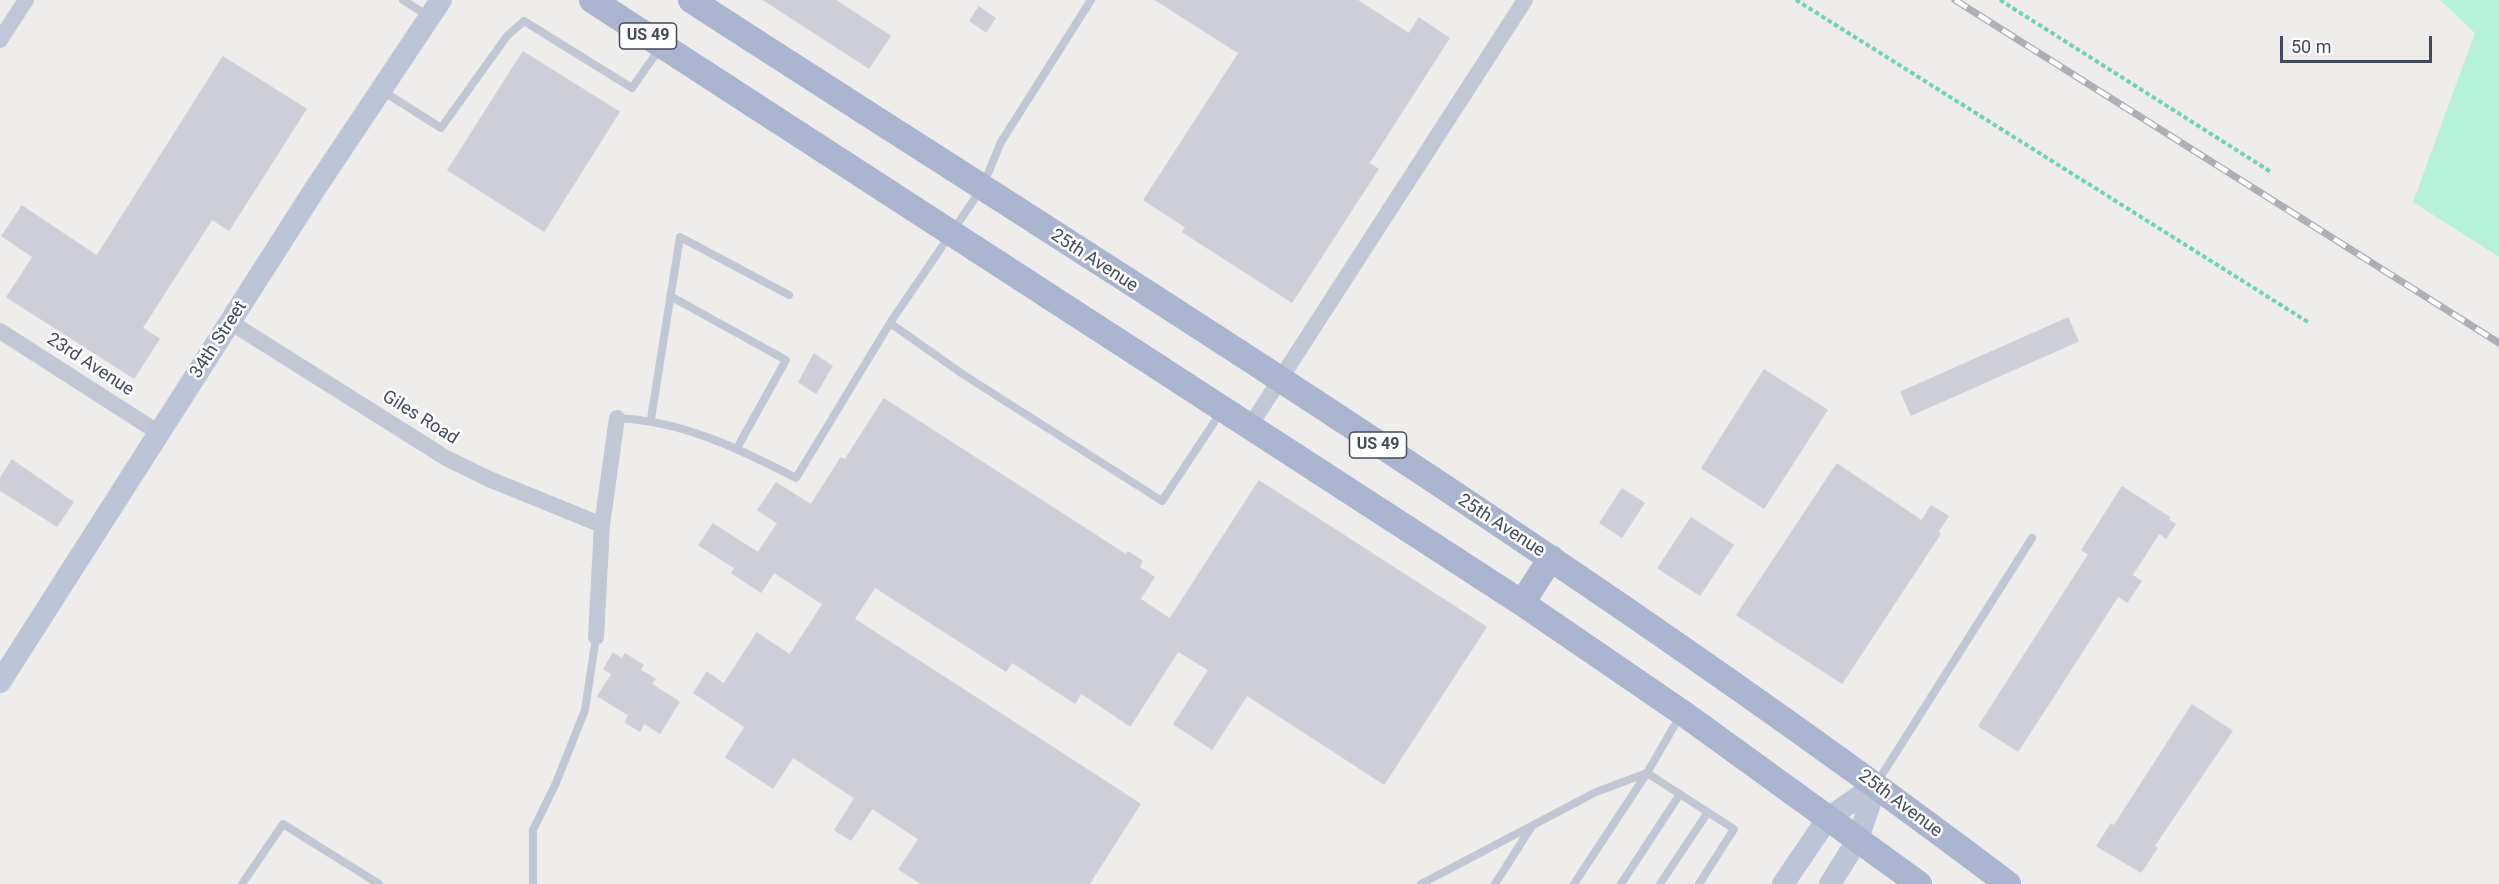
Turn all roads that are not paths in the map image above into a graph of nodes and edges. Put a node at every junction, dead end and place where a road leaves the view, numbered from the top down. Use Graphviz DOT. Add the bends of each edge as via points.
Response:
graph roads {
  1 [pos="26,0"];
  2 [pos="403,0"];
  3 [pos="592,0"];
  4 [pos="691,0"];
  5 [pos="1091,0"];
  6 [pos="1525,0"];
  7 [pos="436,9"];
  8 [pos="0,40"];
  9 [pos="662,45"];
  10 [pos="381,90"];
  11 [pos="982,188"];
  12 [pos="951,232"];
  13 [pos="789,295"];
  14 [pos="670,296"];
  15 [pos="230,322"];
  16 [pos="891,323"];
  17 [pos="0,331"];
  18 [pos="1279,380"];
  19 [pos="1223,409"];
  20 [pos="617,418"];
  21 [pos="651,419"];
  22 [pos="1250,426"];
  23 [pos="159,433"];
  24 [pos="737,448"];
  25 [pos="602,525"];
  26 [pos="2032,538"];
  27 [pos="1551,558"];
  28 [pos="1522,603"];
  29 [pos="596,637"];
  30 [pos="0,682"];
  31 [pos="1682,713"];
  32 [pos="1647,773"];
  33 [pos="1876,785"];
  34 [pos="1680,794"];
  35 [pos="1708,812"];
  36 [pos="1828,818"];
  37 [pos="1532,825"];
  38 [pos="1858,839"];
  39 [pos="1424,883"];
  40 [pos="242,884"];
  41 [pos="380,884"];
  42 [pos="533,884"];
  43 [pos="1495,884"];
  44 [pos="1574,884"];
  45 [pos="1621,884"];
  46 [pos="1660,884"];
  47 [pos="1699,884"];
  48 [pos="1783,884"];
  49 [pos="1830,884"];
  50 [pos="1920,884"];
  51 [pos="2008,884"];
  1 -- 8 [label="street"];
  2 -- 7 [label="lane"];
  3 -- 9 [label="main road, US 49"];
  4 -- 11 [label="main road, 25th Avenue / US 49"];
  5 -- 11 [label="lane" via="1001,142"];
  6 -- 18 [label="street"];
  7 -- 10 [label="street, 34th Street"];
  9 -- 10 [label="lane" via="632,88 524,21 507,36 441,128"];
  9 -- 12 [label="main road, US 49"];
  10 -- 15 [label="street, 34th Street"];
  11 -- 12 [label="lane"];
  11 -- 18 [label="main road, 25th Avenue / US 49"];
  12 -- 16 [label="lane"];
  12 -- 19 [label="main road, US 49"];
  13 -- 14 [label="lane" via="680,237"];
  14 -- 21 [label="lane"];
  14 -- 24 [label="lane" via="786,360"];
  15 -- 23 [label="street, 34th Street"];
  15 -- 25 [label="street, Giles Road" via="446,458"];
  16 -- 19 [label="lane" via="964,375 1162,501"];
  16 -- 24 [label="lane" via="796,478"];
  17 -- 23 [label="street, 23rd Avenue"];
  18 -- 22 [label="street"];
  18 -- 27 [label="main road, 25th Avenue / US 49"];
  19 -- 22 [label="main road, US 49"];
  20 -- 21 [label="lane"];
  20 -- 25 [label="street"];
  21 -- 24 [label="lane"];
  22 -- 28 [label="main road, US 49"];
  23 -- 30 [label="street, 34th Street"];
  25 -- 29 [label="street"];
  26 -- 33 [label="lane"];
  27 -- 28 [label="main road"];
  27 -- 33 [label="main road, 25th Avenue / US 49"];
  28 -- 31 [label="main road, US 49"];
  29 -- 42 [label="lane" via="585,710 533,830"];
  31 -- 32 [label="lane"];
  31 -- 36 [label="main road, US 49"];
  32 -- 34 [label="lane"];
  32 -- 37 [label="lane" via="1596,792"];
  32 -- 44 [label="lane"];
  33 -- 36 [label="street"];
  33 -- 38 [label="street"];
  33 -- 51 [label="main road, 25th Avenue / US 49"];
  34 -- 35 [label="lane"];
  34 -- 45 [label="lane"];
  35 -- 46 [label="lane"];
  35 -- 47 [label="lane" via="1734,829"];
  36 -- 38 [label="main road, US 49"];
  36 -- 48 [label="street"];
  37 -- 39 [label="lane"];
  37 -- 43 [label="lane"];
  38 -- 49 [label="street"];
  38 -- 50 [label="main road, US 49"];
  40 -- 41 [label="lane" via="283,824"];
}
